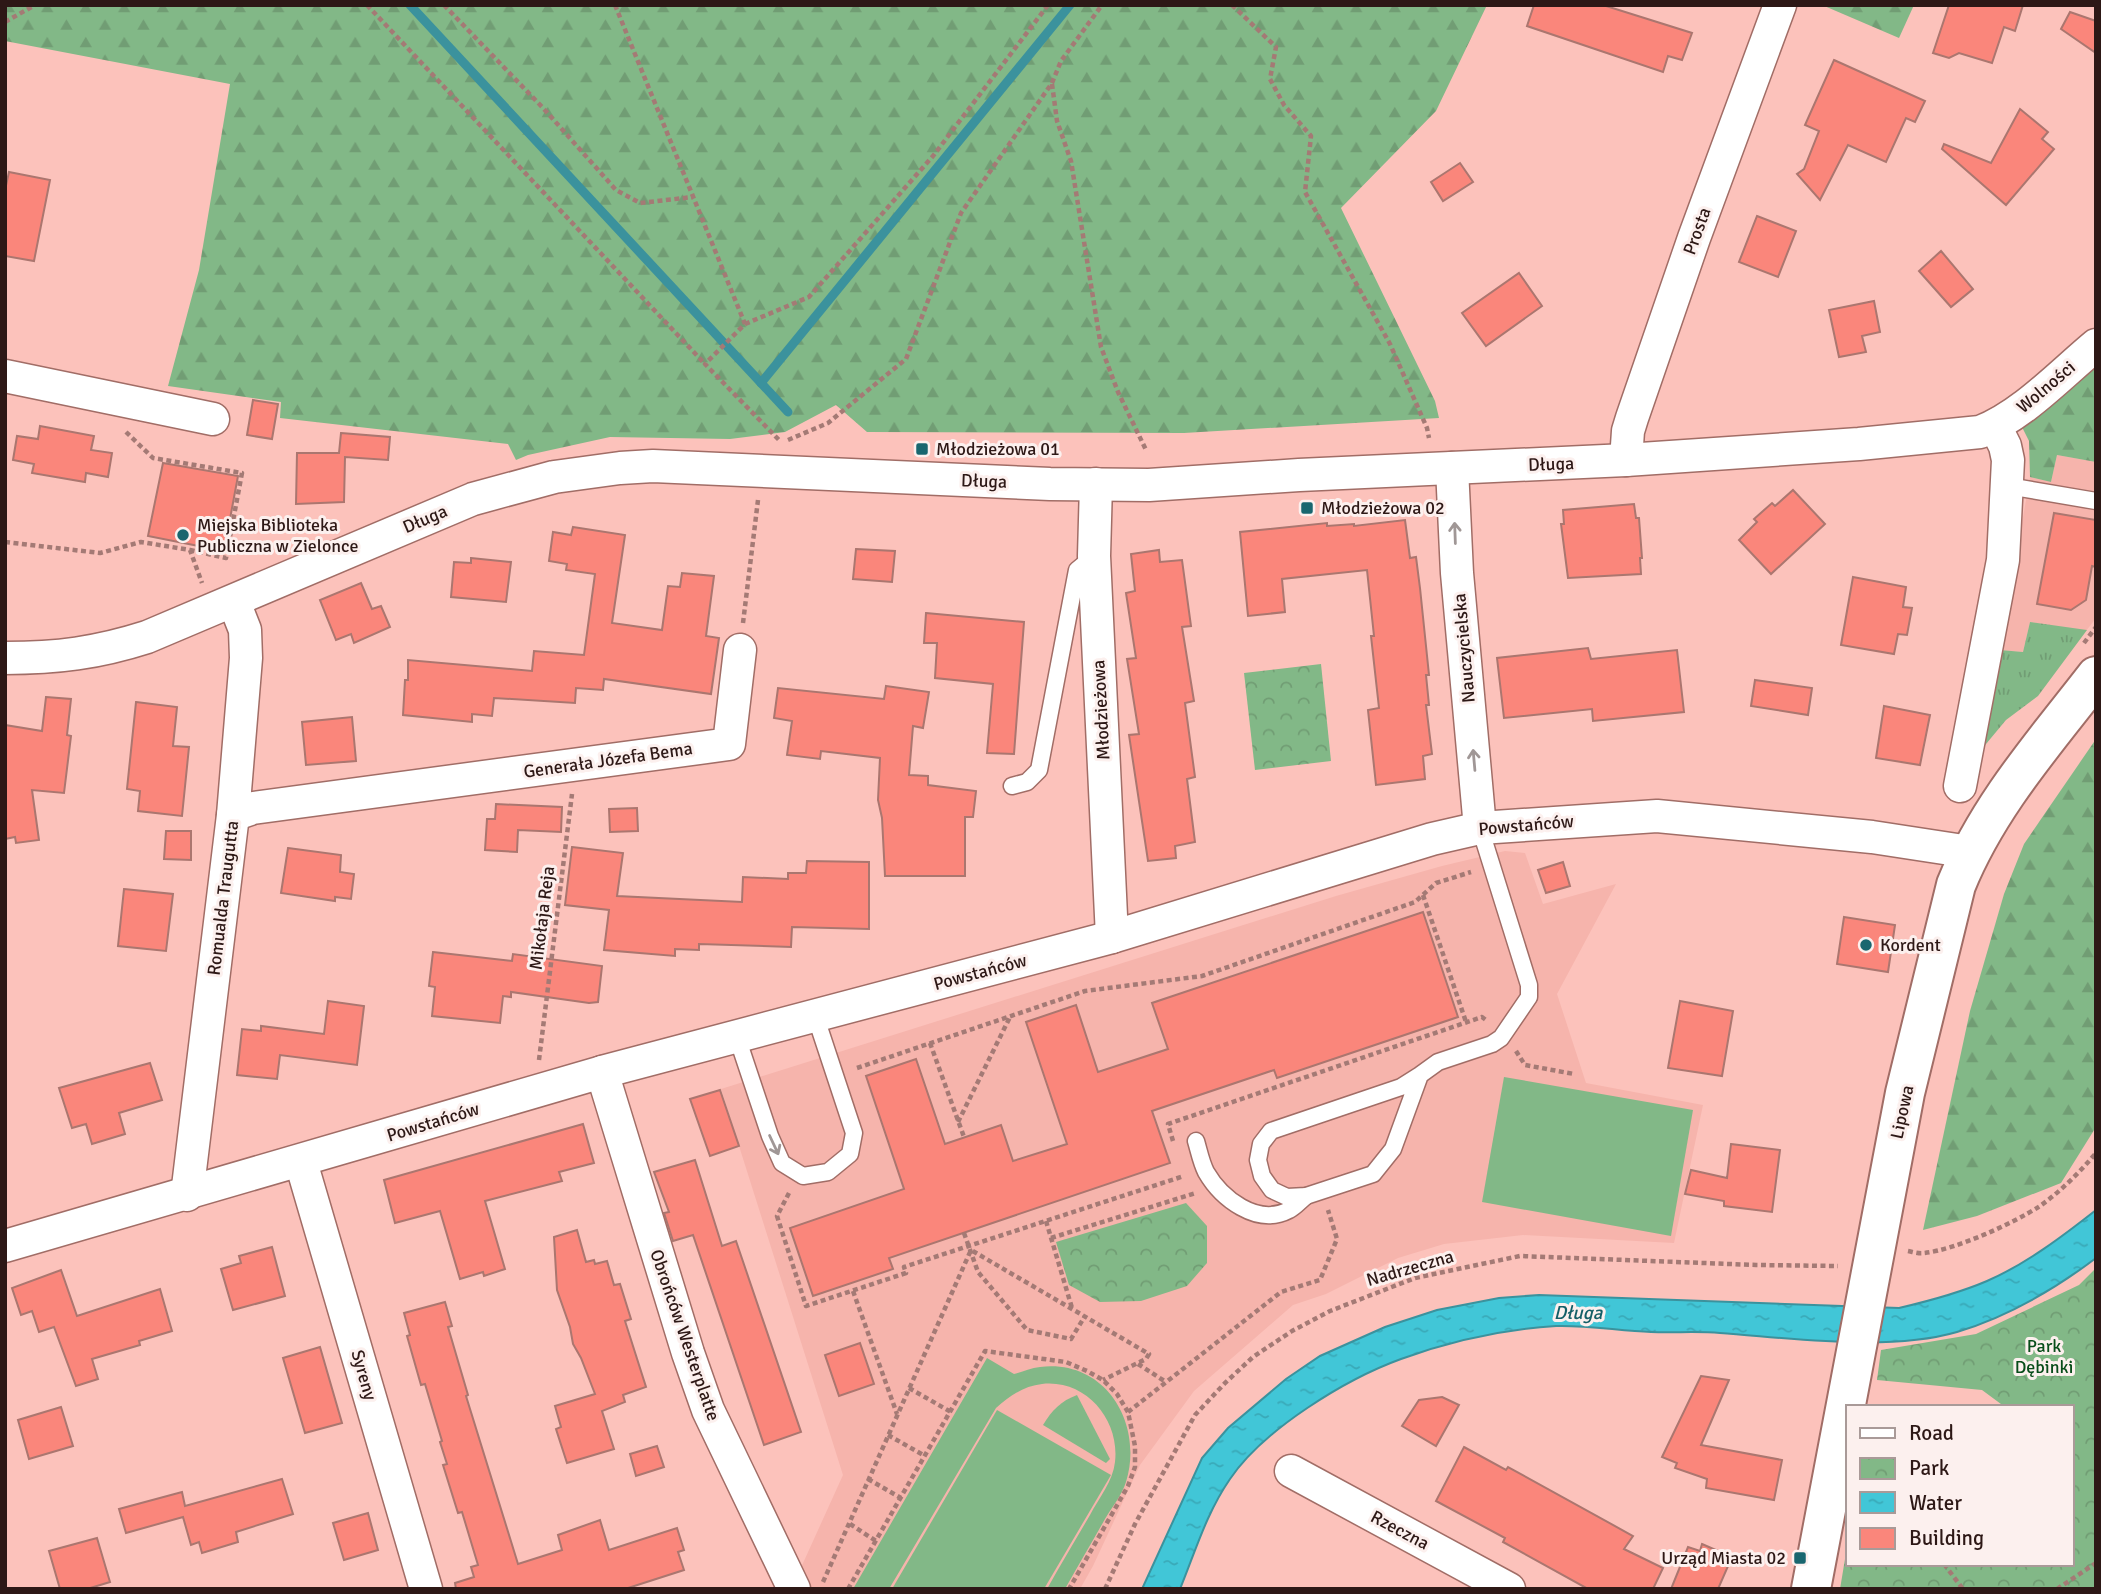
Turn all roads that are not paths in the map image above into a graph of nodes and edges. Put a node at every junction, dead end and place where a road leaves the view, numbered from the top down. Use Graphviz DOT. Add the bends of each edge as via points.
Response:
graph roads {
  1 [pos="1780,5"];
  2 [pos="2096,345"];
  3 [pos="5,376"];
  4 [pos="213,419"];
  5 [pos="1995,426"];
  6 [pos="1626,460"];
  7 [pos="1451,468"];
  8 [pos="1096,484"];
  9 [pos="2008,486"];
  10 [pos="2096,501"];
  11 [pos="1094,556"];
  12 [pos="220,597"];
  13 [pos="740,650"];
  14 [pos="5,658"];
  15 [pos="2096,676"];
  16 [pos="1012,786"];
  17 [pos="1960,786"];
  18 [pos="233,815"];
  19 [pos="1480,828"];
  20 [pos="1969,852"];
  21 [pos="1112,937"];
  22 [pos="815,1016"];
  23 [pos="737,1037"];
  24 [pos="602,1072"];
  25 [pos="1420,1075"];
  26 [pos="1196,1140"];
  27 [pos="301,1161"];
  28 [pos="1314,1193"];
  29 [pos="187,1195"];
  30 [pos="5,1247"];
  31 [pos="1291,1471"];
  32 [pos="426,1589"];
  33 [pos="794,1589"];
  34 [pos="1509,1589"];
  35 [pos="1811,1589"];
  1 -- 6 [label="street, Prosta" via="1632,418"];
  2 -- 5 [label="street, Wolności"];
  3 -- 4 [label="street"];
  5 -- 6 [label="street, Długa" via="1980,432 1859,444"];
  5 -- 9 [label="street" via="2005,446"];
  6 -- 7 [label="street, Długa"];
  7 -- 8 [label="street, Długa"];
  19 -- 7 [label="street, Nauczycielska, one-way"];
  8 -- 11 [label="street, Młodzieżowa"];
  8 -- 12 [label="street, Długa" via="653,466 580,474 473,499"];
  9 -- 10 [label="lane"];
  9 -- 17 [label="street" via="2003,560"];
  11 -- 16 [label="lane" via="1077,570 1039,770 1027,782"];
  11 -- 21 [label="street, Młodzieżowa"];
  12 -- 14 [label="street, Długa" via="147,637 112,648 57,658"];
  12 -- 18 [label="street, Romualda Traugutta" via="245,631"];
  13 -- 18 [label="street, Generała Józefa Bema" via="729,744 253,808"];
  15 -- 20 [label="street, Lipowa" via="1998,804"];
  18 -- 29 [label="street, Romualda Traugutta"];
  19 -- 20 [label="street, Powstańców" via="1657,816 1872,837"];
  19 -- 21 [label="street, Powstańców"];
  19 -- 25 [label="lane" via="1529,997 1501,1038 1438,1062"];
  20 -- 35 [label="street, Lipowa" via="1956,885 1908,1080"];
  21 -- 22 [label="street, Powstańców"];
  22 -- 23 [label="street, Powstańców"];
  23 -- 22 [label="lane, one-way" via="782,1163 803,1176 828,1172 850,1154 854,1133"];
  23 -- 24 [label="street, Powstańców"];
  24 -- 27 [label="street, Powstańców"];
  24 -- 33 [label="street, Obrońców Westerplatte" via="708,1410"];
  25 -- 28 [label="lane" via="1393,1149 1373,1174"];
  25 -- 28 [label="lane" via="1401,1087 1272,1131 1261,1144 1262,1176 1272,1190 1287,1197"];
  26 -- 28 [label="lane" via="1204,1168 1216,1186 1249,1211 1264,1215 1289,1210"];
  27 -- 29 [label="street, Powstańców"];
  27 -- 32 [label="street, Syreny"];
  29 -- 30 [label="street, Powstańców"];
  31 -- 34 [label="street, Rzeczna"];
}
